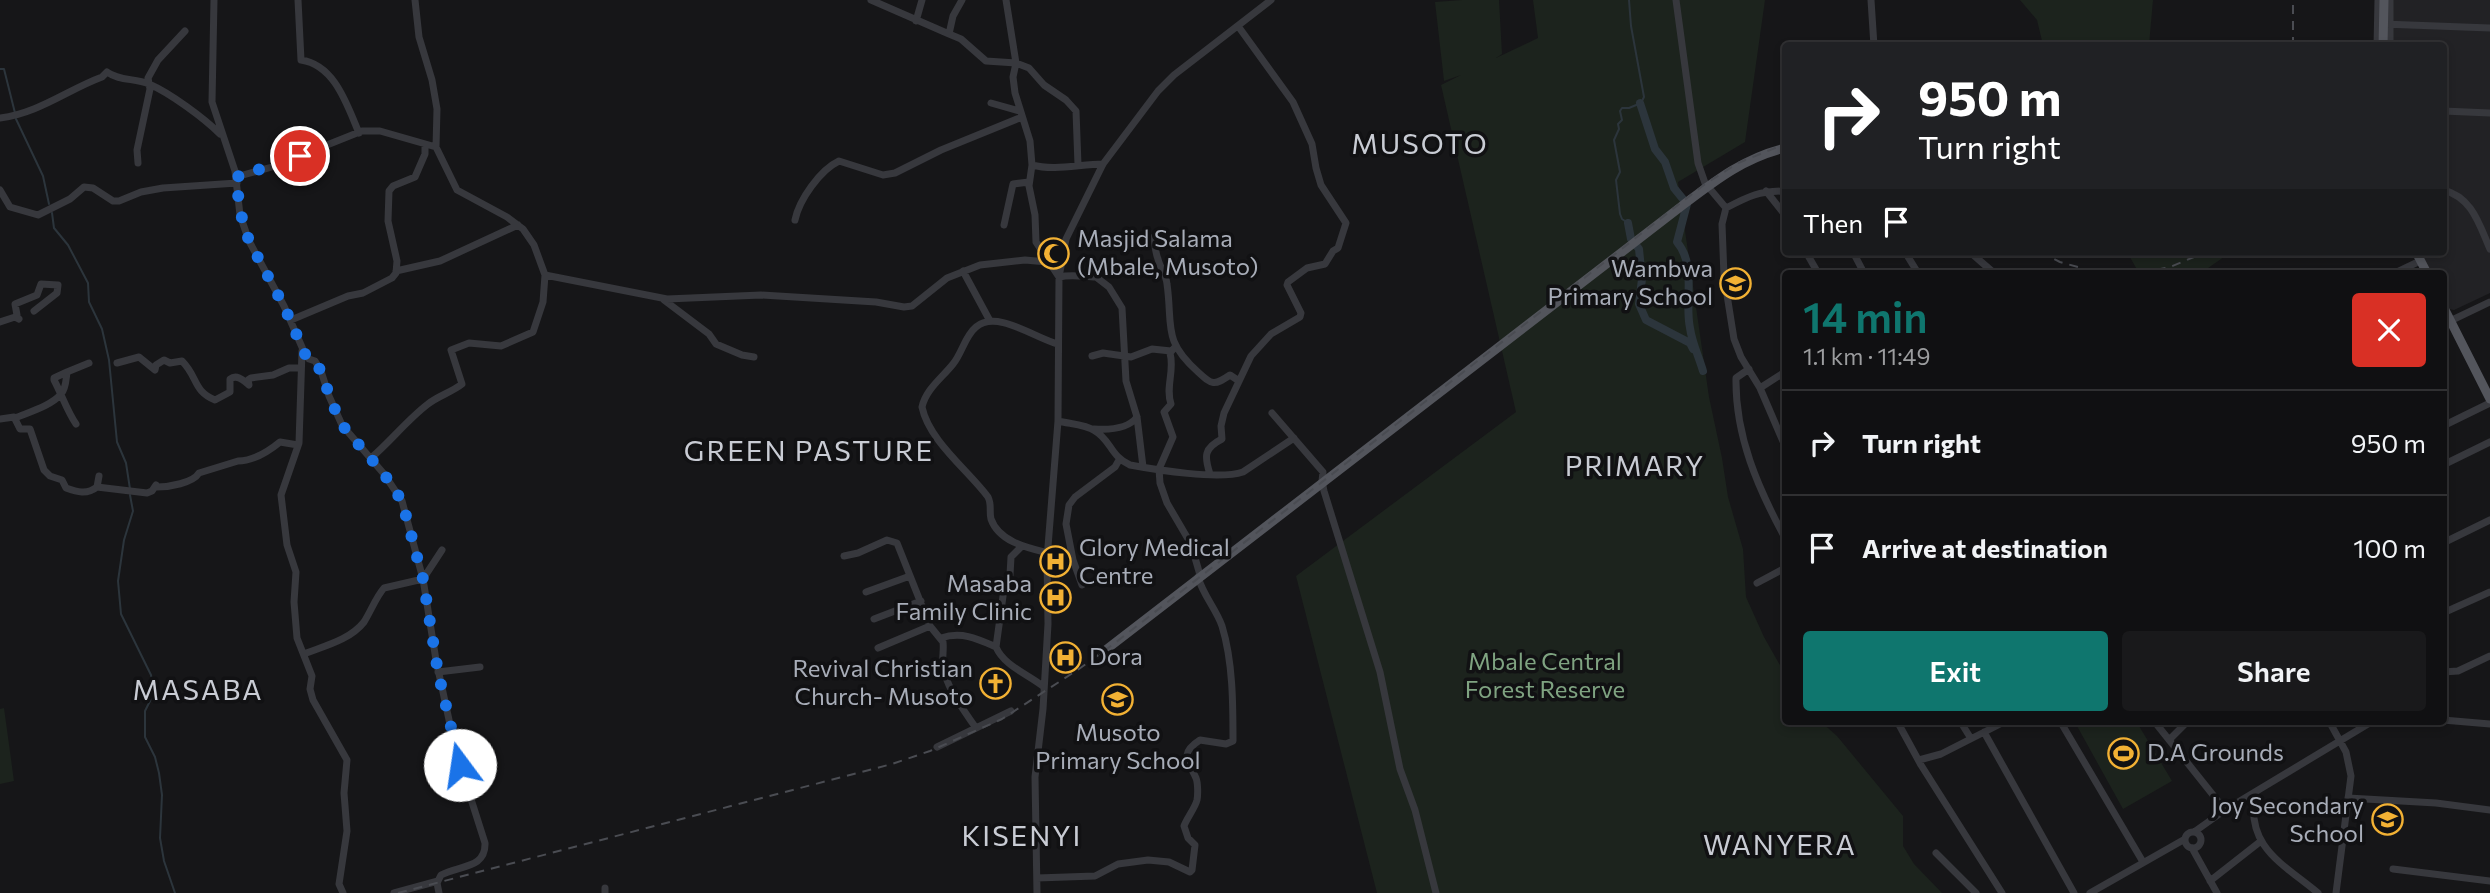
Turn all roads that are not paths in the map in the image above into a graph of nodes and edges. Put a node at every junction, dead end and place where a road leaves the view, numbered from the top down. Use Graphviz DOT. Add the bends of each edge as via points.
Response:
graph roads {
  1 [pos="214,0"];
  2 [pos="298,0"];
  3 [pos="415,0"];
  4 [pos="871,0"];
  5 [pos="922,0"];
  6 [pos="962,0"];
  7 [pos="1006,0"];
  8 [pos="1271,0"];
  9 [pos="1676,0"];
  10 [pos="1871,0"];
  11 [pos="2378,0"];
  12 [pos="2384,0"];
  13 [pos="2390,0"];
  14 [pos="916,21"];
  15 [pos="2387,24"];
  16 [pos="1238,26"];
  17 [pos="2490,28"];
  18 [pos="185,32"];
  19 [pos="949,34"];
  20 [pos="1874,42"];
  21 [pos="2377,42"];
  22 [pos="2384,42"];
  23 [pos="2389,42"];
  24 [pos="1016,64"];
  25 [pos="148,83"];
  26 [pos="991,103"];
  27 [pos="2447,111"];
  28 [pos="2490,113"];
  29 [pos="1021,114"];
  30 [pos="0,118"];
  31 [pos="359,133"];
  32 [pos="223,137"];
  33 [pos="425,144"];
  34 [pos="436,147"];
  35 [pos="1782,149"];
  36 [pos="138,163"];
  37 [pos="1032,164"];
  38 [pos="1104,164"];
  39 [pos="1078,165"];
  40 [pos="237,180"];
  41 [pos="1030,182"];
  42 [pos="1707,187"];
  43 [pos="0,190"];
  44 [pos="1766,191"];
  45 [pos="1782,191"];
  46 [pos="2447,191"];
  47 [pos="1726,208"];
  48 [pos="1782,211"];
  49 [pos="795,220"];
  50 [pos="518,225"];
  51 [pos="1004,225"];
  52 [pos="1154,237"];
  53 [pos="2490,249"];
  54 [pos="1974,256"];
  55 [pos="2418,256"];
  56 [pos="1048,262"];
  57 [pos="1985,266"];
  58 [pos="1981,270"];
  59 [pos="1990,270"];
  60 [pos="2399,270"];
  61 [pos="396,271"];
  62 [pos="963,271"];
  63 [pos="545,275"];
  64 [pos="1059,277"];
  65 [pos="660,298"];
  66 [pos="2490,302"];
  67 [pos="34,311"];
  68 [pos="2447,315"];
  69 [pos="291,320"];
  70 [pos="990,321"];
  71 [pos="2450,321"];
  72 [pos="0,322"];
  73 [pos="1058,344"];
  74 [pos="302,348"];
  75 [pos="1173,349"];
  76 [pos="1092,356"];
  77 [pos="754,357"];
  78 [pos="1124,357"];
  79 [pos="89,363"];
  80 [pos="117,363"];
  81 [pos="301,368"];
  82 [pos="1749,369"];
  83 [pos="67,372"];
  84 [pos="1782,374"];
  85 [pos="2486,378"];
  86 [pos="1239,381"];
  87 [pos="1759,388"];
  88 [pos="62,394"];
  89 [pos="2490,401"];
  90 [pos="1272,413"];
  91 [pos="1138,417"];
  92 [pos="15,418"];
  93 [pos="0,419"];
  94 [pos="1058,421"];
  95 [pos="76,424"];
  96 [pos="2447,424"];
  97 [pos="1094,429"];
  98 [pos="1294,438"];
  99 [pos="1782,439"];
  100 [pos="2490,442"];
  101 [pos="298,445"];
  102 [pos="371,458"];
  103 [pos="1119,460"];
  104 [pos="2447,464"];
  105 [pos="1143,467"];
  106 [pos="1159,469"];
  107 [pos="1210,474"];
  108 [pos="99,476"];
  109 [pos="1322,481"];
  110 [pos="97,487"];
  111 [pos="2490,520"];
  112 [pos="1782,532"];
  113 [pos="2447,541"];
  114 [pos="1022,546"];
  115 [pos="442,550"];
  116 [pos="1048,553"];
  117 [pos="844,556"];
  118 [pos="1782,570"];
  119 [pos="910,576"];
  120 [pos="1199,576"];
  121 [pos="423,579"];
  122 [pos="1757,583"];
  123 [pos="1082,586"];
  124 [pos="866,592"];
  125 [pos="2490,592"];
  126 [pos="921,601"];
  127 [pos="2447,611"];
  128 [pos="874,619"];
  129 [pos="930,626"];
  130 [pos="941,638"];
  131 [pos="996,647"];
  132 [pos="878,648"];
  133 [pos="1103,652"];
  134 [pos="304,653"];
  135 [pos="2490,656"];
  136 [pos="480,667"];
  137 [pos="438,672"];
  138 [pos="2447,672"];
  139 [pos="1044,687"];
  140 [pos="1012,711"];
  141 [pos="2447,720"];
  142 [pos="2490,724"];
  143 [pos="1899,725"];
  144 [pos="1962,725"];
  145 [pos="1998,725"];
  146 [pos="2062,725"];
  147 [pos="2158,725"];
  148 [pos="2184,725"];
  149 [pos="2331,725"];
  150 [pos="2367,725"];
  151 [pos="976,728"];
  152 [pos="1984,732"];
  153 [pos="1970,737"];
  154 [pos="2170,739"];
  155 [pos="2340,740"];
  156 [pos="937,747"];
  157 [pos="1919,760"];
  158 [pos="2256,792"];
  159 [pos="2348,798"];
  160 [pos="2225,810"];
  161 [pos="2490,810"];
  162 [pos="2194,832"];
  163 [pos="2185,839"];
  164 [pos="2261,841"];
  165 [pos="2192,848"];
  166 [pos="1936,853"];
  167 [pos="2143,862"];
  168 [pos="2392,869"];
  169 [pos="1037,878"];
  170 [pos="438,881"];
  171 [pos="2210,881"];
  172 [pos="2490,881"];
  173 [pos="2104,890"];
  174 [pos="343,893"];
  175 [pos="394,893"];
  176 [pos="439,893"];
  177 [pos="1037,893"];
  178 [pos="1436,893"];
  179 [pos="1976,893"];
  180 [pos="2002,893"];
  181 [pos="2074,893"];
  182 [pos="2090,893"];
  183 [pos="2217,893"];
  184 [pos="2318,893"];
  185 [pos="2336,893"];
  1 -- 32 [label="street" via="207,92"];
  2 -- 31 [label="street" via="301,60 316,63 341,89"];
  3 -- 34 [label="street" via="437,108"];
  4 -- 14 [label="street"];
  5 -- 14 [label="street"];
  6 -- 19 [label="street"];
  7 -- 24 [label="street"];
  8 -- 16 [label="street"];
  9 -- 42 [label="street" via="1698,163"];
  10 -- 20 [label="street"];
  11 -- 21 [label="street"];
  12 -- 15 [label="main road"];
  13 -- 15 [label="street"];
  14 -- 19 [label="street"];
  15 -- 17 [label="street"];
  15 -- 22 [label="main road"];
  15 -- 23 [label="street"];
  16 -- 38 [label="street" via="1158,91"];
  16 -- 86 [label="street" via="1293,102 1312,144 1321,184 1346,223 1338,248 1325,264 1307,268 1287,285 1300,317 1263,340"];
  18 -- 25 [label="street" via="155,64"];
  19 -- 24 [label="street" via="986,61"];
  24 -- 29 [label="street" via="1014,85"];
  24 -- 39 [label="street" via="1029,68 1076,111"];
  25 -- 30 [label="street" via="107,72 59,99"];
  25 -- 32 [label="street" via="203,118"];
  25 -- 36 [label="street"];
  26 -- 29 [label="street"];
  27 -- 28 [label="street"];
  29 -- 37 [label="street"];
  29 -- 49 [label="street" via="895,173 883,175 834,163 802,199"];
  31 -- 33 [label="street" via="380,131"];
  31 -- 40 [label="street"];
  32 -- 40 [label="street"];
  33 -- 34 [label="street"];
  33 -- 61 [label="street" via="415,177 389,191 388,221"];
  34 -- 50 [label="street" via="457,190"];
  35 -- 42 [label="main road" via="1738,165"];
  37 -- 39 [label="street"];
  37 -- 41 [label="street"];
  38 -- 39 [label="street"];
  38 -- 64 [label="street" via="1066,239"];
  40 -- 43 [label="street" via="163,188 119,201 85,187 71,199 35,215 9,206"];
  40 -- 69 [label="street" via="249,241"];
  41 -- 51 [label="street" via="1013,184"];
  41 -- 56 [label="street" via="1036,242"];
  42 -- 47 [label="street"];
  42 -- 109 [label="main road"];
  44 -- 45 [label="street"];
  44 -- 47 [label="street"];
  44 -- 48 [label="street"];
  46 -- 53 [label="street" via="2465,199"];
  47 -- 82 [label="street" via="1722,224 1725,294 1734,339"];
  50 -- 61 [label="street" via="440,261"];
  50 -- 63 [label="street" via="534,246"];
  52 -- 75 [label="street" via="1167,283"];
  54 -- 57 [label="street"];
  55 -- 60 [label="street"];
  56 -- 62 [label="street" via="1002,262"];
  56 -- 64 [label="street"];
  57 -- 58 [label="street"];
  57 -- 59 [label="street"];
  61 -- 69 [label="street" via="392,278 363,293"];
  62 -- 65 [label="street" via="904,307 761,295"];
  62 -- 70 [label="street"];
  63 -- 65 [label="street"];
  63 -- 102 [label="street" via="543,302 533,332 501,346 469,343 451,350 462,384 429,403"];
  64 -- 73 [label="street"];
  64 -- 78 [label="street" via="1093,277 1109,287 1122,308"];
  65 -- 77 [label="street" via="716,344"];
  66 -- 71 [label="street"];
  67 -- 72 [label="street" via="57,293 58,285 41,284 37,295 15,303 17,318"];
  68 -- 71 [label="main road"];
  69 -- 74 [label="street"];
  70 -- 73 [label="street"];
  70 -- 114 [label="street" via="969,336 962,352 929,390 922,407 952,458 988,497 995,528"];
  71 -- 85 [label="main road"];
  73 -- 94 [label="street"];
  74 -- 81 [label="street"];
  74 -- 102 [label="street" via="321,371 342,425"];
  75 -- 78 [label="street"];
  75 -- 86 [label="street" via="1211,383 1230,375"];
  75 -- 106 [label="street" via="1167,393 1171,404 1164,412 1172,437"];
  76 -- 78 [label="street"];
  78 -- 91 [label="street" via="1126,381"];
  79 -- 83 [label="street"];
  80 -- 81 [label="street" via="139,357 155,370 164,360 182,361 201,393 215,400 230,392 234,377 249,385 251,378"];
  81 -- 101 [label="street"];
  82 -- 87 [label="street"];
  82 -- 112 [label="street" via="1736,378 1741,426 1757,482"];
  83 -- 88 [label="street"];
  83 -- 88 [label="street" via="54,378"];
  84 -- 87 [label="street"];
  85 -- 89 [label="main road"];
  86 -- 107 [label="street" via="1224,413 1222,439 1205,454"];
  87 -- 99 [label="street"];
  88 -- 92 [label="street"];
  88 -- 95 [label="street"];
  89 -- 96 [label="street"];
  90 -- 98 [label="street"];
  91 -- 97 [label="street" via="1122,427"];
  91 -- 105 [label="street"];
  92 -- 93 [label="street"];
  92 -- 110 [label="street" via="20,429 30,429 39,461 50,476 76,492"];
  94 -- 97 [label="street"];
  94 -- 116 [label="street"];
  97 -- 103 [label="street"];
  98 -- 107 [label="street" via="1243,472"];
  98 -- 109 [label="street" via="1320,467"];
  100 -- 104 [label="street"];
  101 -- 110 [label="street" via="280,442 244,461 172,486 156,485 147,493"];
  101 -- 134 [label="street" via="281,495 287,545 296,572 297,638"];
  102 -- 121 [label="street" via="402,501"];
  103 -- 105 [label="street"];
  103 -- 123 [label="street" via="1069,505 1066,524"];
  105 -- 106 [label="street"];
  106 -- 107 [label="street"];
  106 -- 120 [label="street" via="1164,495 1191,544"];
  108 -- 110 [label="street"];
  109 -- 120 [label="main road"];
  109 -- 178 [label="street" via="1380,672 1400,769"];
  111 -- 113 [label="street"];
  114 -- 116 [label="street"];
  114 -- 131 [label="street" via="1011,557"];
  115 -- 121 [label="street"];
  116 -- 139 [label="street"];
  117 -- 119 [label="street" via="891,540 897,543"];
  118 -- 122 [label="street"];
  119 -- 124 [label="street"];
  119 -- 126 [label="street"];
  120 -- 133 [label="main road"];
  120 -- 169 [label="street" via="1199,586 1216,613 1225,641 1234,741 1200,740 1187,756 1198,787 1197,801 1184,826 1195,845 1192,870 1148,860 1118,864 1095,876"];
  121 -- 134 [label="street" via="384,588 356,630"];
  121 -- 137 [label="street"];
  125 -- 127 [label="street"];
  126 -- 128 [label="street"];
  126 -- 129 [label="street"];
  129 -- 130 [label="street"];
  129 -- 132 [label="street"];
  130 -- 131 [label="street" via="961,634"];
  130 -- 151 [label="street" via="947,680"];
  131 -- 139 [label="street" via="1007,663"];
  134 -- 174 [label="street" via="312,676 313,700 347,760 347,831 339,874"];
  135 -- 138 [label="street"];
  136 -- 137 [label="street"];
  137 -- 170 [label="street" via="485,849 481,860 444,873"];
  139 -- 169 [label="street" via="1035,777"];
  140 -- 151 [label="street"];
  141 -- 142 [label="street"];
  143 -- 157 [label="street"];
  144 -- 153 [label="street"];
  145 -- 152 [label="street"];
  146 -- 167 [label="street"];
  147 -- 154 [label="street"];
  148 -- 154 [label="street"];
  149 -- 155 [label="street"];
  150 -- 155 [label="street"];
  151 -- 156 [label="street"];
  152 -- 153 [label="street"];
  152 -- 181 [label="street"];
  153 -- 157 [label="street" via="1941,754"];
  154 -- 160 [label="street"];
  155 -- 158 [label="street"];
  155 -- 159 [label="street" via="2350,769"];
  157 -- 180 [label="street"];
  158 -- 160 [label="street"];
  158 -- 164 [label="street" via="2252,808"];
  159 -- 161 [label="street"];
  159 -- 185 [label="street"];
  160 -- 162 [label="street"];
  162 -- 163 [label="street"];
  162 -- 165 [label="street" via="2200,842"];
  163 -- 165 [label="street"];
  163 -- 167 [label="street"];
  164 -- 171 [label="street"];
  164 -- 184 [label="street" via="2275,861"];
  165 -- 171 [label="street"];
  166 -- 179 [label="street"];
  167 -- 173 [label="street"];
  168 -- 172 [label="street"];
  169 -- 177 [label="street"];
  170 -- 175 [label="street"];
  170 -- 176 [label="street"];
  171 -- 183 [label="street"];
  173 -- 182 [label="street"];
}
